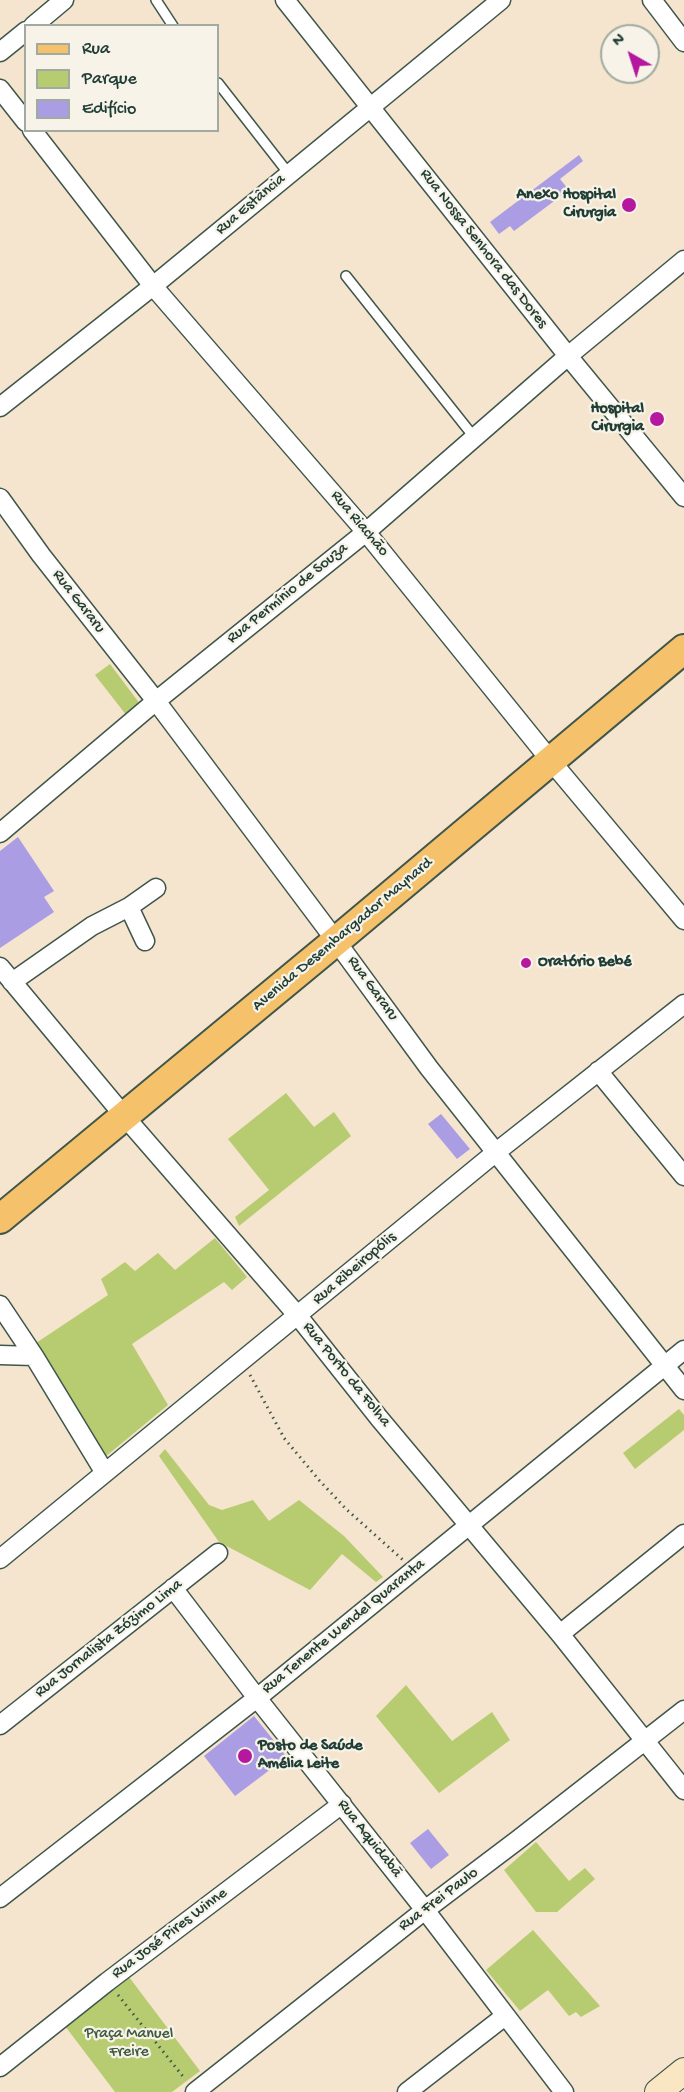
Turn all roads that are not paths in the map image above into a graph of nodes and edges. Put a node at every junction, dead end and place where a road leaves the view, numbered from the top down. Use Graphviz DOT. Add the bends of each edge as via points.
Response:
graph roads {
  1 [pos="64,0"];
  2 [pos="156,0"];
  3 [pos="285,0"];
  4 [pos="501,0"];
  5 [pos="652,0"];
  6 [pos="35,24"];
  7 [pos="172,24"];
  8 [pos="24,33"];
  9 [pos="684,42"];
  10 [pos="0,52"];
  11 [pos="219,84"];
  12 [pos="0,89"];
  13 [pos="370,106"];
  14 [pos="24,119"];
  15 [pos="34,132"];
  16 [pos="289,174"];
  17 [pos="684,260"];
  18 [pos="346,276"];
  19 [pos="153,286"];
  20 [pos="568,356"];
  21 [pos="0,407"];
  22 [pos="474,437"];
  23 [pos="684,496"];
  24 [pos="0,498"];
  25 [pos="366,532"];
  26 [pos="684,631"];
  27 [pos="684,649"];
  28 [pos="156,701"];
  29 [pos="547,755"];
  30 [pos="0,833"];
  31 [pos="156,888"];
  32 [pos="129,907"];
  33 [pos="684,920"];
  34 [pos="331,934"];
  35 [pos="145,941"];
  36 [pos="0,967"];
  37 [pos="12,982"];
  38 [pos="684,1004"];
  39 [pos="598,1071"];
  40 [pos="118,1109"];
  41 [pos="495,1153"];
  42 [pos="684,1176"];
  43 [pos="0,1196"];
  44 [pos="0,1219"];
  45 [pos="0,1305"];
  46 [pos="298,1316"];
  47 [pos="684,1350"];
  48 [pos="0,1355"];
  49 [pos="34,1356"];
  50 [pos="665,1365"];
  51 [pos="684,1390"];
  52 [pos="105,1473"];
  53 [pos="470,1525"];
  54 [pos="684,1534"];
  55 [pos="218,1553"];
  56 [pos="0,1559"];
  57 [pos="172,1588"];
  58 [pos="560,1634"];
  59 [pos="257,1698"];
  60 [pos="684,1710"];
  61 [pos="0,1725"];
  62 [pos="646,1740"];
  63 [pos="684,1790"];
  64 [pos="342,1804"];
  65 [pos="0,1898"];
  66 [pos="425,1910"];
  67 [pos="505,2016"];
  68 [pos="0,2067"];
  69 [pos="684,2071"];
  70 [pos="195,2092"];
  71 [pos="407,2092"];
  72 [pos="564,2092"];
  73 [pos="658,2092"];
  1 -- 6 [label="street"];
  2 -- 7 [label="lane"];
  3 -- 13 [label="street, Rua Nossa Senhora das Dores"];
  4 -- 13 [label="street, Rua Estância"];
  5 -- 9 [label="street"];
  8 -- 10 [label="street"];
  11 -- 16 [label="lane"];
  12 -- 14 [label="street"];
  13 -- 16 [label="street, Rua Estância"];
  13 -- 20 [label="street, Rua Nossa Senhora das Dores"];
  15 -- 19 [label="street, Rua Riachão"];
  16 -- 19 [label="street, Rua Estância"];
  17 -- 20 [label="street, Rua Permínio de Souza"];
  18 -- 22 [label="lane"];
  19 -- 21 [label="street, Rua Estância"];
  19 -- 25 [label="street, Rua Riachão"];
  20 -- 22 [label="street, Rua Permínio de Souza"];
  20 -- 23 [label="street, Rua Nossa Senhora das Dores"];
  22 -- 25 [label="street, Rua Permínio de Souza"];
  24 -- 28 [label="street, Rua Gararu" via="40,555"];
  25 -- 28 [label="street, Rua Permínio de Souza"];
  25 -- 29 [label="street, Rua Riachão"];
  26 -- 29 [label="main road, Avenida Desembargador Maynard"];
  27 -- 29 [label="main road, Avenida Desembargador Maynard"];
  28 -- 30 [label="street, Rua Permínio de Souza"];
  28 -- 34 [label="street, Rua Gararu"];
  29 -- 33 [label="street, Rua Riachão"];
  29 -- 34 [label="main road, Avenida Desembargador Maynard"];
  31 -- 32 [label="street"];
  32 -- 35 [label="street"];
  32 -- 37 [label="street" via="92,926"];
  34 -- 40 [label="main road, Avenida Desembargador Maynard"];
  34 -- 41 [label="street, Rua Gararu"];
  36 -- 37 [label="street, Rua Porto da Folha"];
  37 -- 40 [label="street, Rua Porto da Folha"];
  38 -- 39 [label="street, Rua Ribeiropólis"];
  39 -- 41 [label="street, Rua Ribeiropólis"];
  39 -- 42 [label="street"];
  40 -- 43 [label="main road, Avenida Desembargador Maynard"];
  40 -- 44 [label="main road, Avenida Desembargador Maynard"];
  40 -- 46 [label="street, Rua Porto da Folha"];
  41 -- 46 [label="street, Rua Ribeiropólis"];
  41 -- 50 [label="street, Rua Gararu"];
  45 -- 49 [label="street"];
  46 -- 52 [label="street, Rua Ribeiropólis"];
  46 -- 53 [label="street, Rua Porto da Folha"];
  47 -- 50 [label="street, Rua Tenente Wendel Quaranta"];
  48 -- 49 [label="street"];
  49 -- 52 [label="street"];
  50 -- 51 [label="street, Rua Gararu"];
  50 -- 53 [label="street, Rua Tenente Wendel Quaranta"];
  52 -- 56 [label="street, Rua Ribeiropólis"];
  53 -- 58 [label="street, Rua Porto da Folha"];
  53 -- 59 [label="street, Rua Tenente Wendel Quaranta"];
  54 -- 58 [label="street"];
  55 -- 57 [label="street, Rua Jornalista Zózimo Lima"];
  57 -- 59 [label="street, Rua Aquidabã"];
  57 -- 61 [label="street, Rua Jornalista Zózimo Lima"];
  58 -- 62 [label="street, Rua Porto da Folha"];
  59 -- 64 [label="street, Rua Aquidabã"];
  59 -- 65 [label="street, Rua Tenente Wendel Quaranta"];
  60 -- 62 [label="street, Rua Frei Paulo"];
  62 -- 63 [label="street, Rua Porto da Folha"];
  62 -- 66 [label="street, Rua Frei Paulo"];
  64 -- 66 [label="street, Rua Aquidabã"];
  64 -- 68 [label="street, Rua José Pires Winne"];
  66 -- 67 [label="street, Rua Aquidabã"];
  66 -- 70 [label="street, Rua Frei Paulo"];
  67 -- 71 [label="street"];
  67 -- 72 [label="street, Rua Aquidabã"];
  69 -- 73 [label="main road"];
}
